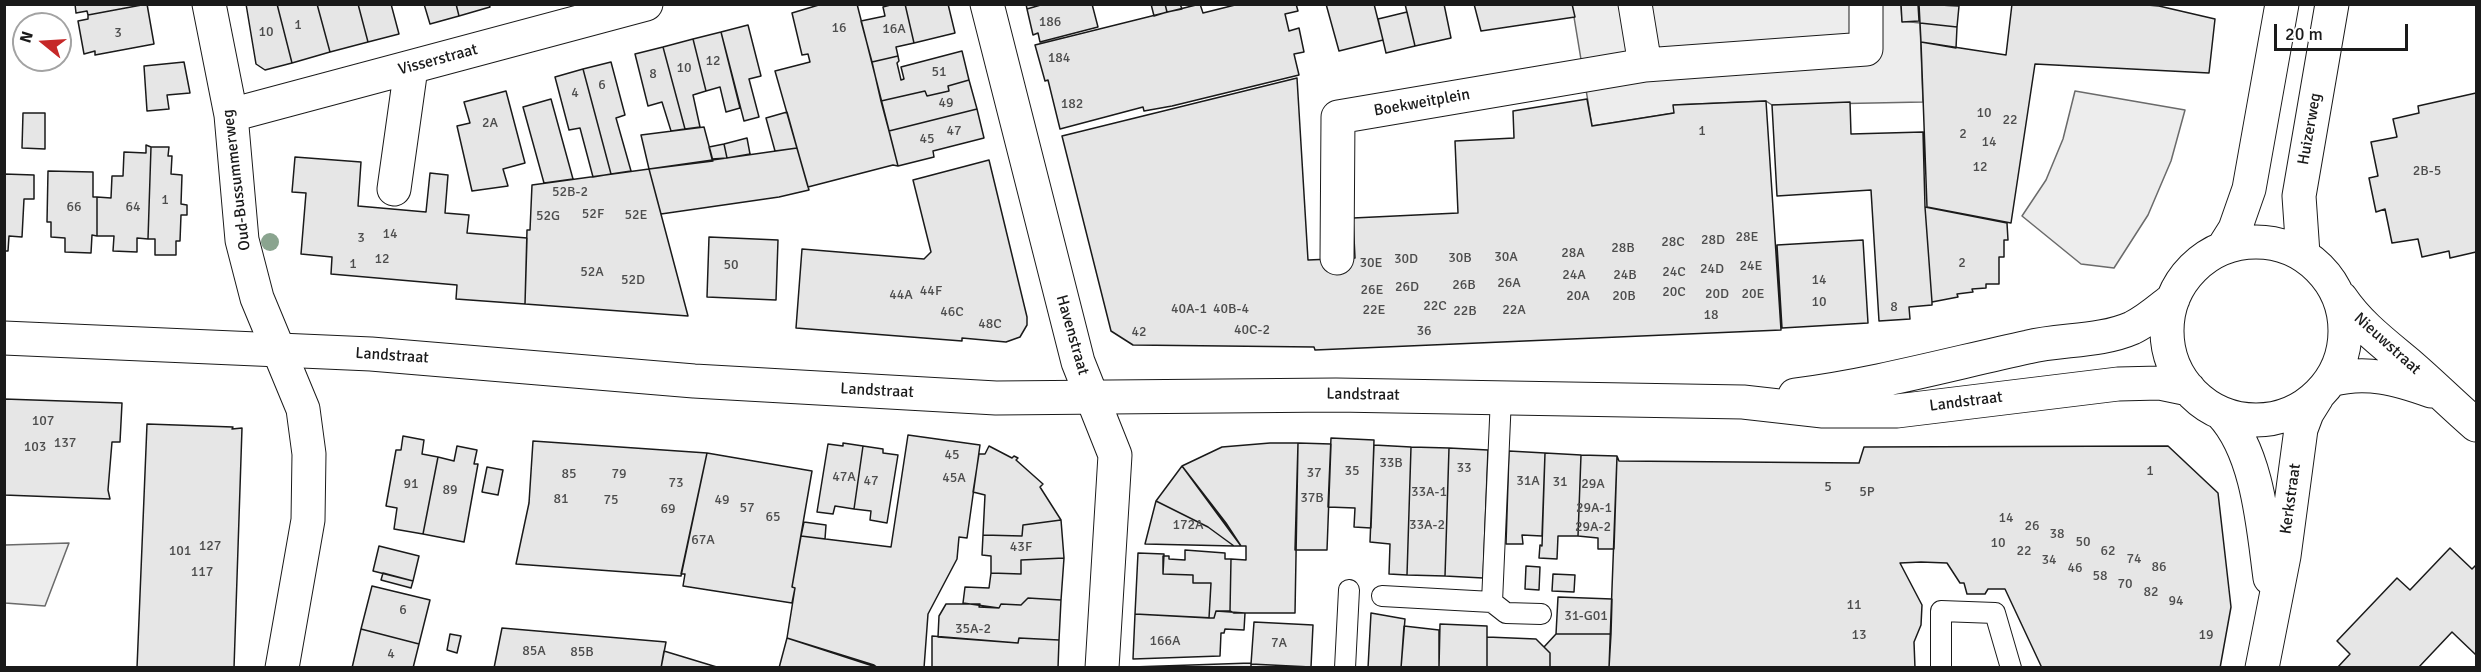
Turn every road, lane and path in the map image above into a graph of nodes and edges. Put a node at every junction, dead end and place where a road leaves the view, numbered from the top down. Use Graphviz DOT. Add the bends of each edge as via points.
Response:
graph roads {
  1 [pos="209,4"];
  2 [pos="646,4"];
  3 [pos="987,4"];
  4 [pos="1635,4"];
  5 [pos="1866,4"];
  6 [pos="2282,4"];
  7 [pos="2332,4"];
  8 [pos="1645,65"];
  9 [pos="411,68"];
  10 [pos="231,115"];
  11 [pos="394,189"];
  12 [pos="2223,248"];
  13 [pos="2303,254"];
  14 [pos="1337,258"];
  15 [pos="2337,291"];
  16 [pos="2173,299"];
  17 [pos="7,338"];
  18 [pos="278,350"];
  19 [pos="2324,388"];
  20 [pos="2189,389"];
  21 [pos="2440,394"];
  22 [pos="1501,398"];
  23 [pos="1092,399"];
  24 [pos="1743,402"];
  25 [pos="2221,413"];
  26 [pos="2476,425"];
  27 [pos="1349,590"];
  28 [pos="1382,596"];
  29 [pos="1492,602"];
  30 [pos="2273,604"];
  31 [pos="1541,614"];
  32 [pos="282,668"];
  33 [pos="1102,668"];
  34 [pos="1345,668"];
  35 [pos="1941,668"];
  36 [pos="2011,668"];
  37 [pos="2262,668"];
  1 -- 10 [label="street, Oud-Bussummerweg"];
  2 -- 9 [label="street, Visserstraat"];
  3 -- 23 [label="street, Havenstraat" via="1078,362"];
  4 -- 8 [label="street"];
  5 -- 8 [label="street, Boekweitplein" via="1866,49"];
  6 -- 12 [label="street" via="2249,189 2235,229"];
  7 -- 13 [label="street, Huizerweg" via="2300,186"];
  8 -- 14 [label="street, Boekweitplein" via="1338,117"];
  9 -- 10 [label="street, Visserstraat"];
  9 -- 11 [label="street"];
  10 -- 18 [label="street, Oud-Bussummerweg" via="242,240 257,298"];
  12 -- 13 [label="street" via="2250,241 2278,243"];
  12 -- 16 [label="street" via="2184,277"];
  13 -- 15 [label="street" via="2323,270"];
  15 -- 19 [label="street" via="2346,336 2341,359"];
  15 -- 21 [label="street, Nieuwstraat" via="2367,330"];
  16 -- 20 [label="street" via="2167,323 2168,346"];
  16 -- 24 [label="street, Landstraat" via="2148,318 2112,333 2031,346 1896,378"];
  17 -- 18 [label="street, Landstraat"];
  18 -- 23 [label="street, Landstraat" via="405,356 694,381 996,398"];
  18 -- 32 [label="street, Oud-Bussummerweg" via="303,409 309,454 308,520"];
  19 -- 21 [label="street, Nieuwstraat" via="2364,374"];
  19 -- 25 [label="street" via="2295,411 2271,419 2245,419"];
  19 -- 30 [label="street, Kerkstraat" via="2301,429 2284,556"];
  20 -- 24 [label="street, Landstraat" via="2160,383 2118,384 1897,411 1823,411"];
  20 -- 25 [label="street"];
  21 -- 26 [label="street, Nieuwstraat"];
  22 -- 23 [label="street, Landstraat" via="1336,395"];
  22 -- 24 [label="street, Landstraat"];
  22 -- 29 [label="lane"];
  23 -- 33 [label="street, Havenstraat" via="1115,455"];
  25 -- 30 [label="street, Kerkstraat" via="2240,439 2251,474"];
  27 -- 34 [label="lane"];
  28 -- 29 [label="lane"];
  29 -- 31 [label="lane" via="1506,613"];
  30 -- 37 [label="street, Kerkstraat"];
  35 -- 36 [label="lane" via="1941,611 1995,613"];
}
